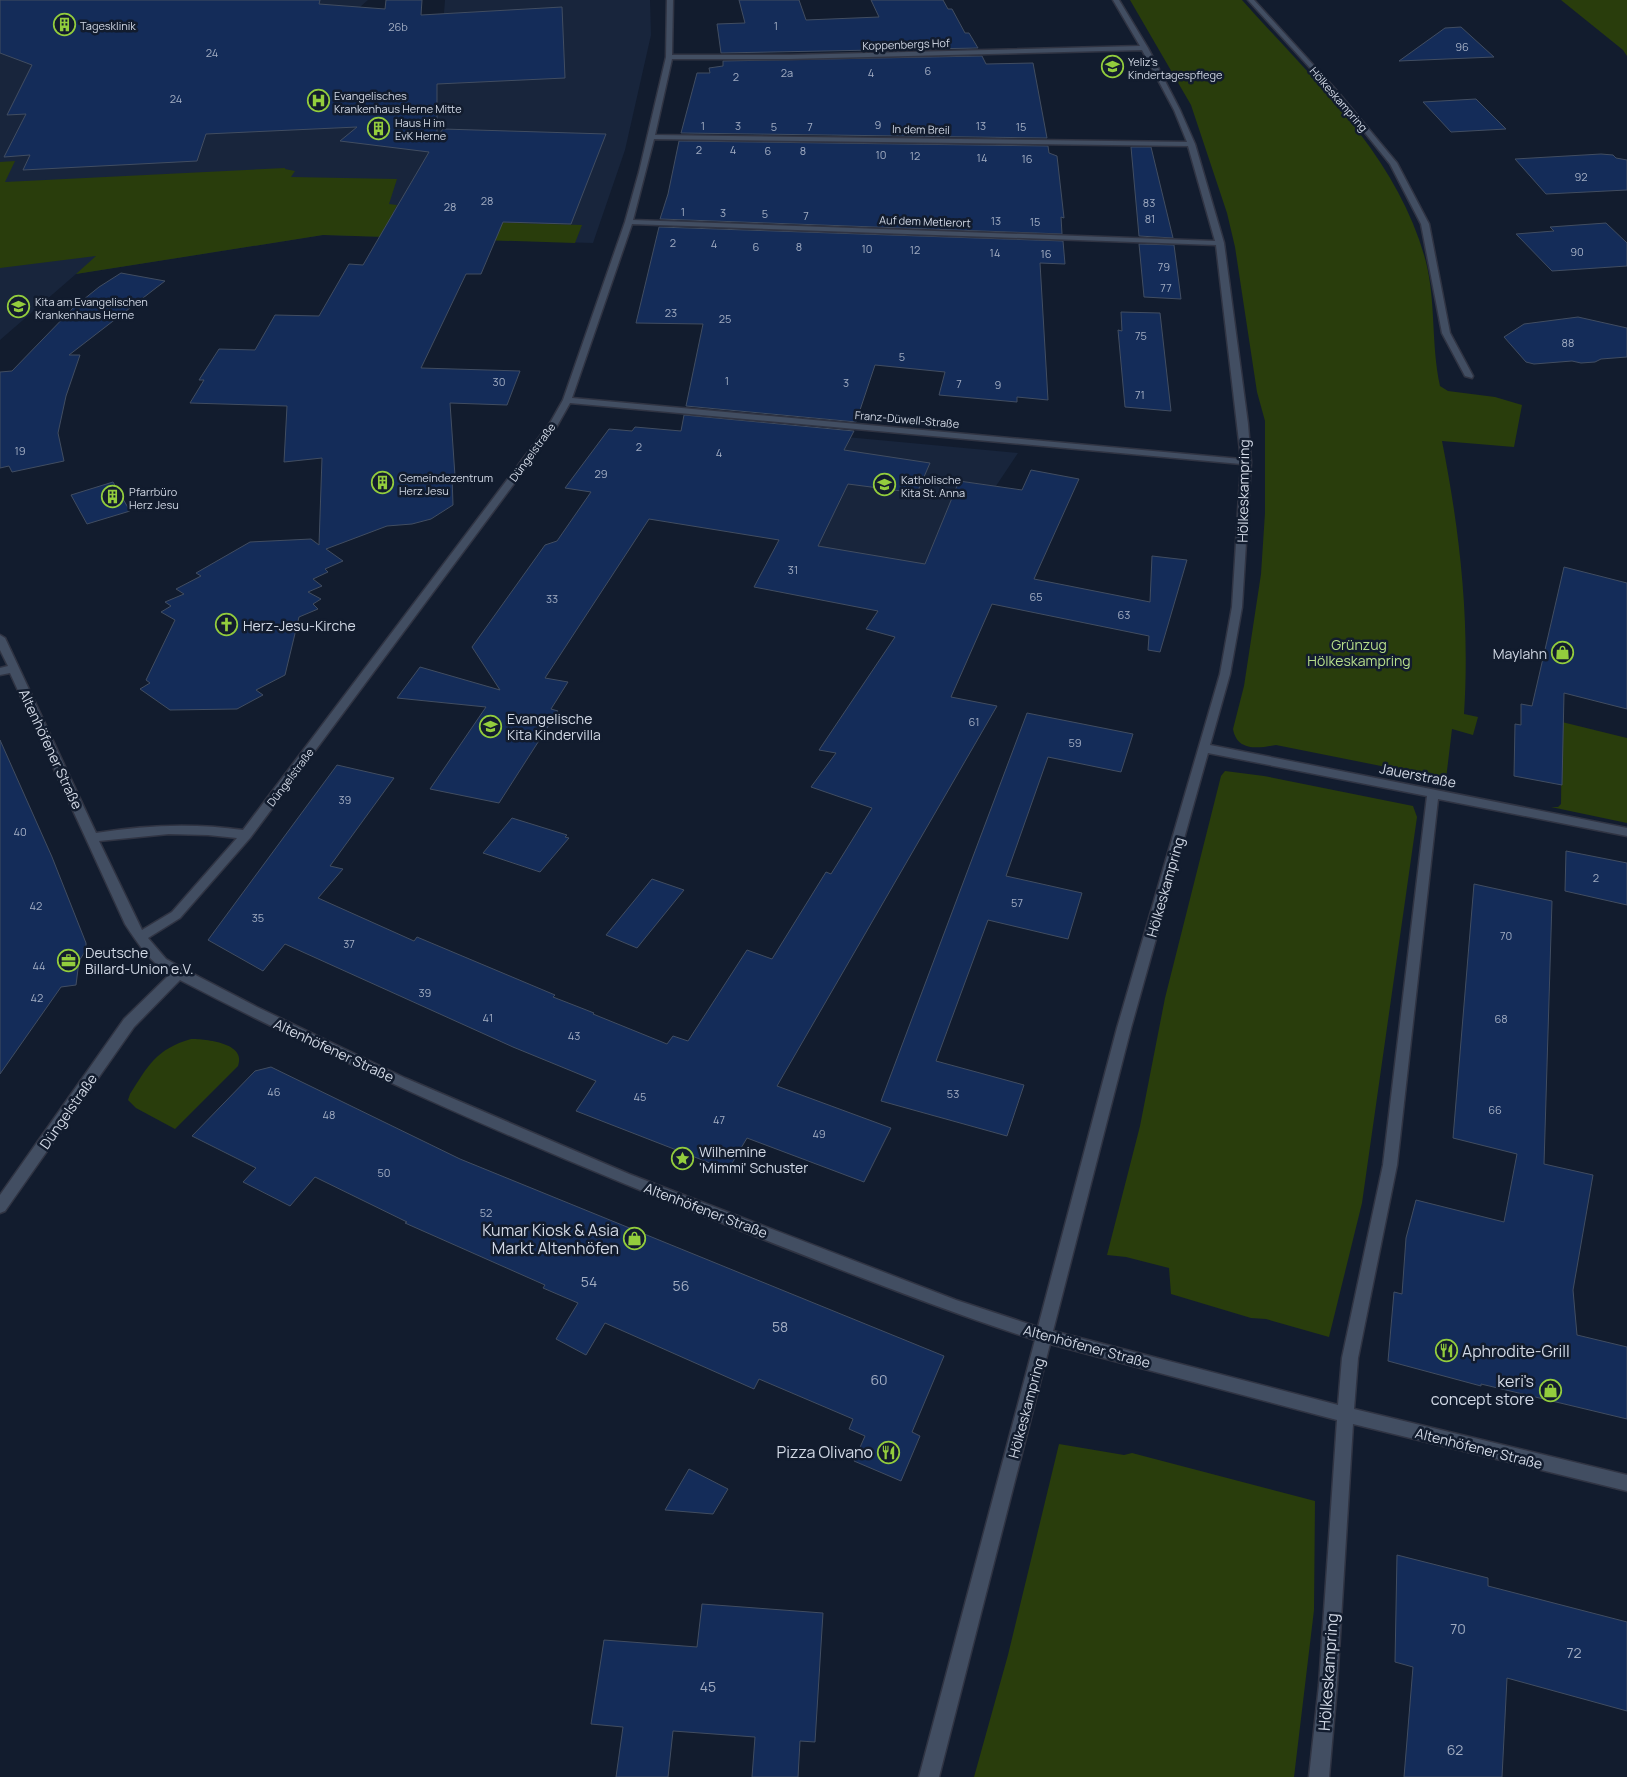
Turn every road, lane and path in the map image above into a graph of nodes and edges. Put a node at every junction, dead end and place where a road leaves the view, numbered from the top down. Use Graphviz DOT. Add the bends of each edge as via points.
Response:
graph roads {
  1 [pos="670,0"];
  2 [pos="1116,0"];
  3 [pos="1251,0"];
  4 [pos="1145,48"];
  5 [pos="668,57"];
  6 [pos="651,138"];
  7 [pos="1191,144"];
  8 [pos="629,222"];
  9 [pos="1220,243"];
  10 [pos="1469,376"];
  11 [pos="567,400"];
  12 [pos="1246,462"];
  13 [pos="0,638"];
  14 [pos="14,668"];
  15 [pos="0,672"];
  16 [pos="1204,748"];
  17 [pos="1433,793"];
  18 [pos="1627,832"];
  19 [pos="246,835"];
  20 [pos="92,838"];
  21 [pos="140,937"];
  22 [pos="178,973"];
  23 [pos="0,1207"];
  24 [pos="1045,1336"];
  25 [pos="1346,1415"];
  26 [pos="1627,1483"];
  27 [pos="929,1777"];
  28 [pos="1319,1777"];
  1 -- 5 [label="street, Düngelstraße"];
  2 -- 4 [label="street, Hölkeskampring"];
  3 -- 10 [label="street, Hölkeskampring" via="1335,92 1393,163 1425,224 1446,332"];
  4 -- 5 [label="street, Koppenbergs Hof"];
  4 -- 7 [label="street, Hölkeskampring"];
  5 -- 6 [label="street, Düngelstraße"];
  6 -- 7 [label="street, In dem Breil"];
  6 -- 8 [label="street, Düngelstraße"];
  7 -- 9 [label="street, Hölkeskampring"];
  8 -- 9 [label="street, Auf dem Metlerort"];
  8 -- 11 [label="street, Düngelstraße"];
  9 -- 12 [label="street, Hölkeskampring"];
  11 -- 12 [label="street, Franz-Düwell-Straße"];
  11 -- 19 [label="street, Düngelstraße" via="554,424"];
  12 -- 16 [label="street, Hölkeskampring" via="1237,607 1225,674"];
  13 -- 14 [label="street, Altenhöfener Straße"];
  14 -- 15 [label="street"];
  14 -- 20 [label="street, Altenhöfener Straße"];
  16 -- 17 [label="street, Jauerstraße"];
  16 -- 24 [label="street, Hölkeskampring" via="1124,1028"];
  17 -- 18 [label="street, Jauerstraße"];
  17 -- 25 [label="street, Hölkeskampring" via="1390,1165 1350,1358"];
  19 -- 20 [label="street" via="216,830 176,830 129,831"];
  19 -- 21 [label="street, Düngelstraße" via="176,915"];
  20 -- 21 [label="street, Altenhöfener Straße"];
  21 -- 22 [label="street, Altenhöfener Straße" via="161,962"];
  22 -- 23 [label="street, Düngelstraße" via="129,1023"];
  22 -- 24 [label="street, Altenhöfener Straße" via="400,1082 615,1174 955,1307"];
  24 -- 25 [label="street, Altenhöfener Straße"];
  24 -- 27 [label="street, Hölkeskampring"];
  25 -- 26 [label="street, Altenhöfener Straße"];
  25 -- 28 [label="street, Hölkeskampring"];
}
